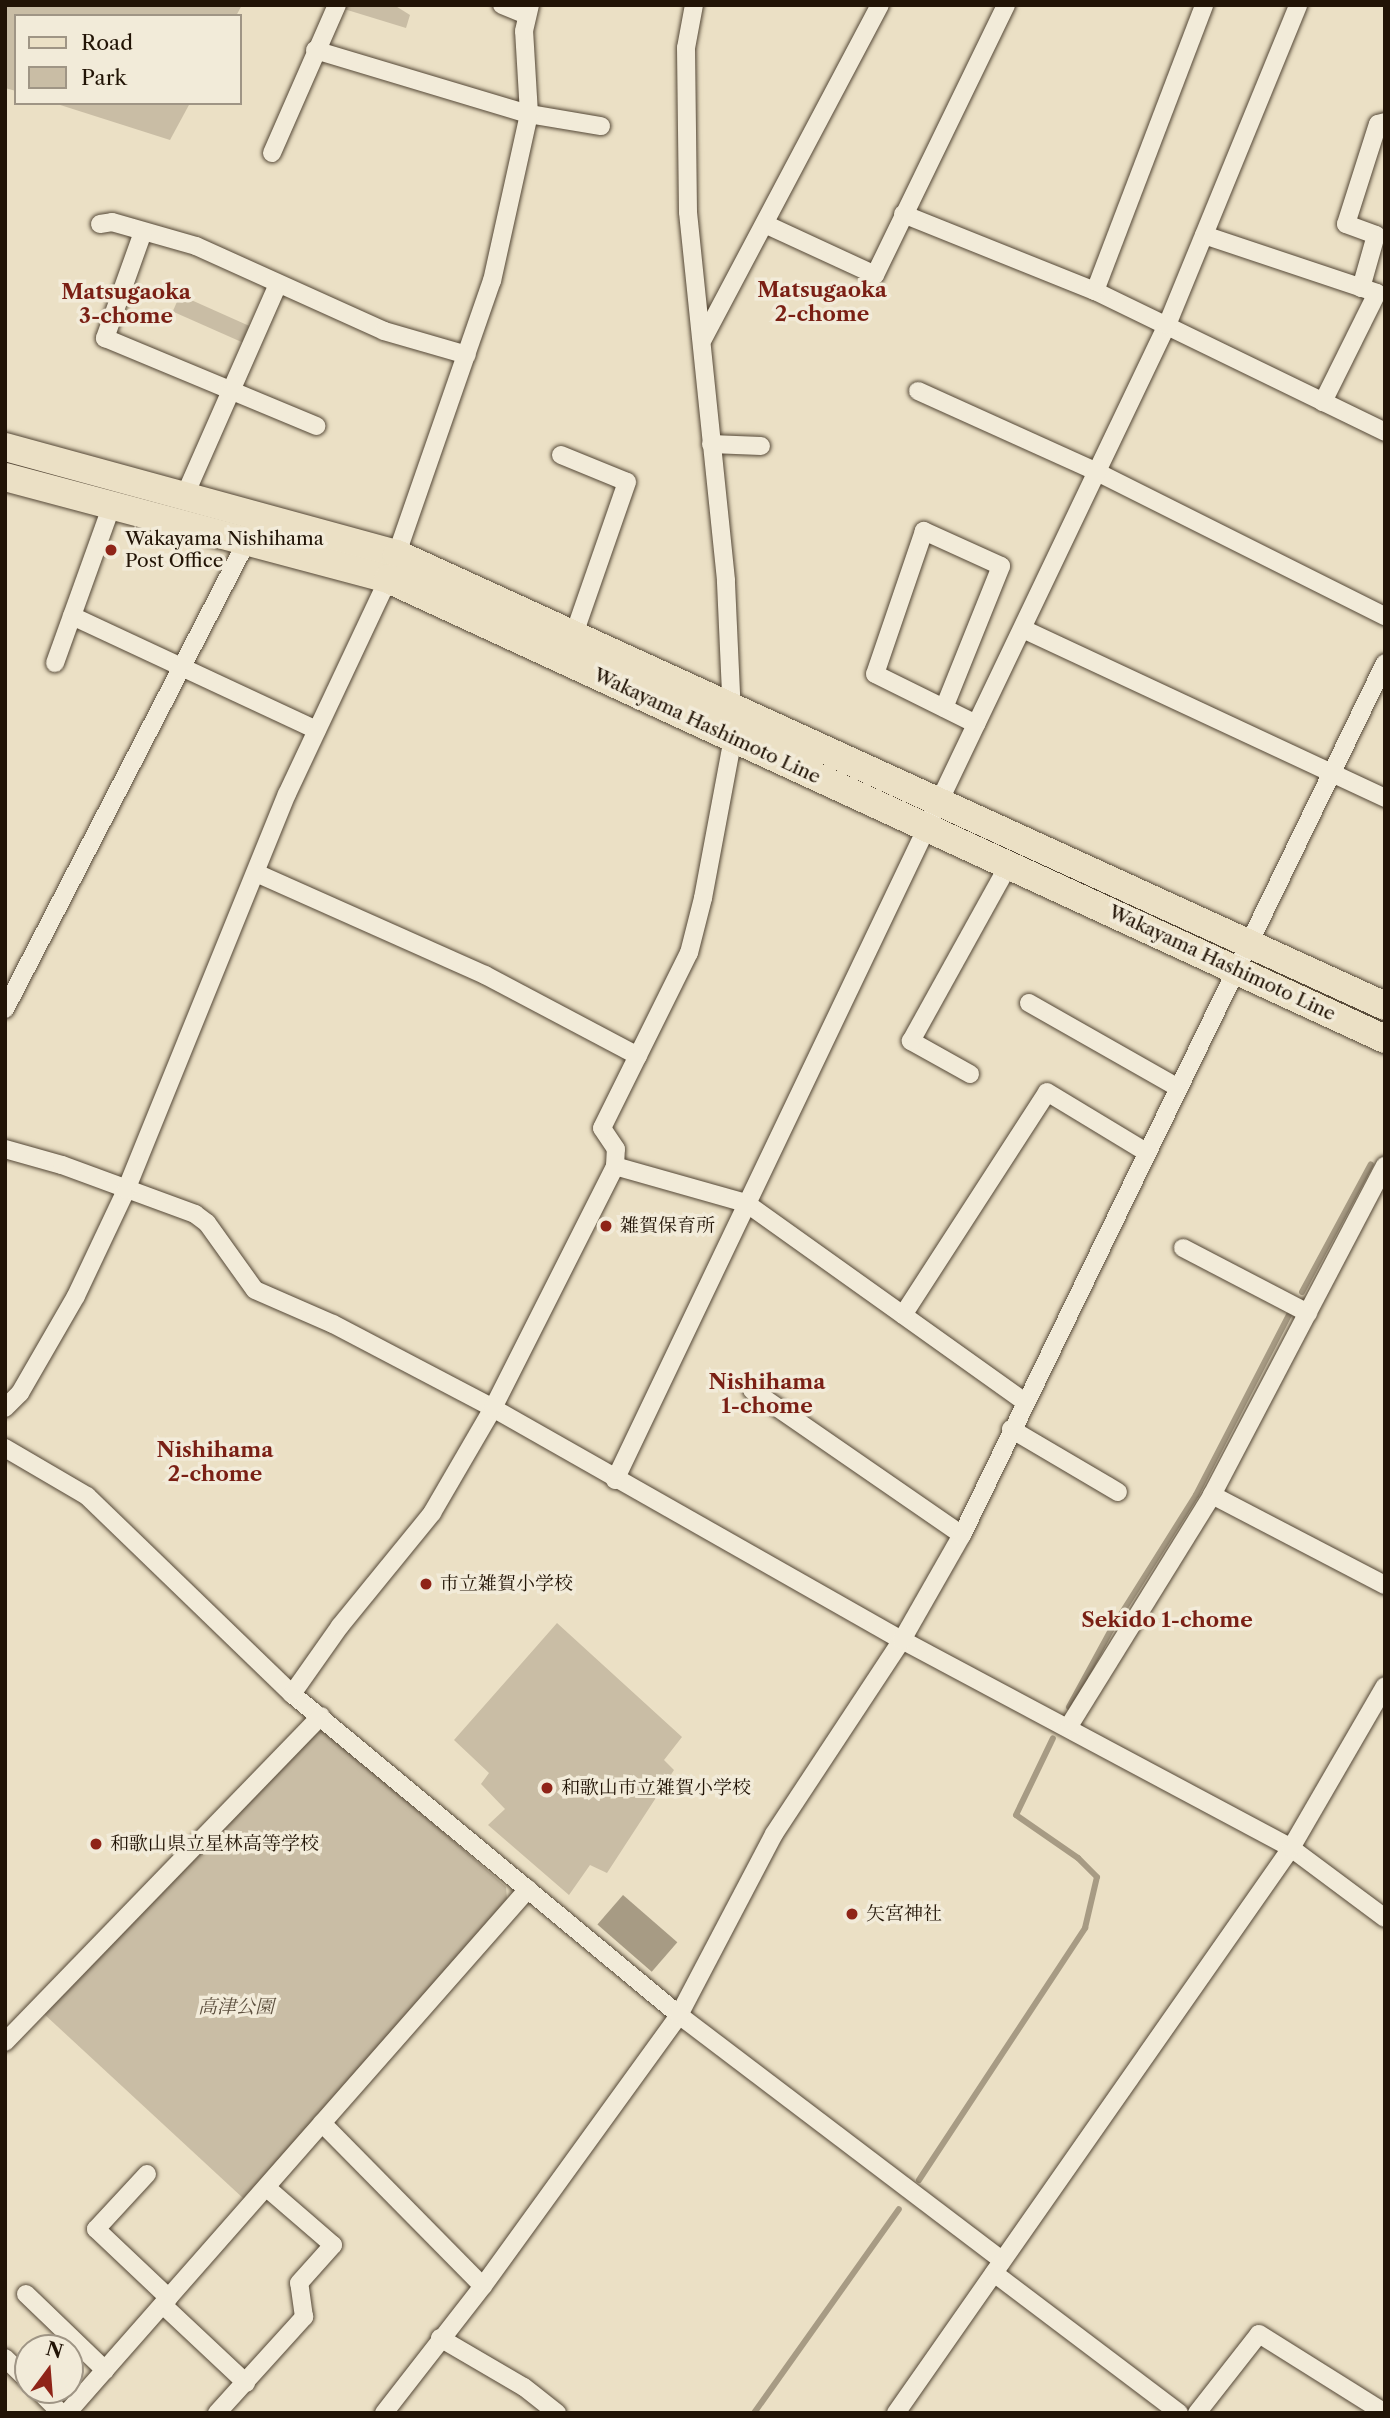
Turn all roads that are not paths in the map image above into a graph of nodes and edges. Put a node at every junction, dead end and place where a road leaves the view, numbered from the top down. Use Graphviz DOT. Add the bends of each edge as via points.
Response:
graph roads {
  1 [pos="337,5"];
  2 [pos="502,5"];
  3 [pos="694,5"];
  4 [pos="880,5"];
  5 [pos="1006,5"];
  6 [pos="1204,5"];
  7 [pos="1298,5"];
  8 [pos="528,10"];
  9 [pos="315,50"];
  10 [pos="528,114"];
  11 [pos="1385,122"];
  12 [pos="601,126"];
  13 [pos="272,153"];
  14 [pos="903,214"];
  15 [pos="100,224"];
  16 [pos="767,225"];
  17 [pos="143,232"];
  18 [pos="1204,235"];
  19 [pos="278,284"];
  20 [pos="1095,291"];
  21 [pos="1374,292"];
  22 [pos="1167,325"];
  23 [pos="703,339"];
  24 [pos="467,355"];
  25 [pos="918,391"];
  26 [pos="231,393"];
  27 [pos="1323,402"];
  28 [pos="316,426"];
  29 [pos="1385,432"];
  30 [pos="711,444"];
  31 [pos="5,446"];
  32 [pos="761,446"];
  33 [pos="561,455"];
  34 [pos="1097,472"];
  35 [pos="5,477"];
  36 [pos="185,495"];
  37 [pos="112,505"];
  38 [pos="247,541"];
  39 [pos="392,567"];
  40 [pos="72,616"];
  41 [pos="1385,616"];
  42 [pos="1023,629"];
  43 [pos="574,634"];
  44 [pos="55,663"];
  45 [pos="1385,663"];
  46 [pos="184,668"];
  47 [pos="728,702"];
  48 [pos="944,708"];
  49 [pos="976,724"];
  50 [pos="317,730"];
  51 [pos="733,737"];
  52 [pos="1331,772"];
  53 [pos="1385,798"];
  54 [pos="938,802"];
  55 [pos="926,828"];
  56 [pos="1008,866"];
  57 [pos="256,873"];
  58 [pos="1241,956"];
  59 [pos="1029,1003"];
  60 [pos="1385,1006"];
  61 [pos="5,1009"];
  62 [pos="1385,1039"];
  63 [pos="638,1056"];
  64 [pos="970,1073"];
  65 [pos="1177,1087"];
  66 [pos="5,1149"];
  67 [pos="1146,1152"];
  68 [pos="615,1166"];
  69 [pos="1385,1166"];
  70 [pos="126,1190"];
  71 [pos="746,1203"];
  72 [pos="1183,1248"];
  73 [pos="1308,1313"];
  74 [pos="903,1315"];
  75 [pos="752,1390"];
  76 [pos="1024,1401"];
  77 [pos="5,1408"];
  78 [pos="493,1408"];
  79 [pos="1011,1429"];
  80 [pos="5,1448"];
  81 [pos="615,1480"];
  82 [pos="1118,1492"];
  83 [pos="1212,1495"];
  84 [pos="962,1535"];
  85 [pos="1385,1585"];
  86 [pos="902,1640"];
  87 [pos="1385,1686"];
  88 [pos="292,1693"];
  89 [pos="321,1716"];
  90 [pos="1069,1726"];
  91 [pos="1291,1847"];
  92 [pos="528,1889"];
  93 [pos="1385,1918"];
  94 [pos="679,2015"];
  95 [pos="5,2042"];
  96 [pos="322,2123"];
  97 [pos="147,2174"];
  98 [pos="267,2188"];
  99 [pos="998,2267"];
  100 [pos="483,2286"];
  101 [pos="26,2294"];
  102 [pos="166,2301"];
  103 [pos="440,2338"];
  104 [pos="106,2370"];
  105 [pos="246,2383"];
  106 [pos="67,2413"];
  107 [pos="217,2413"];
  108 [pos="384,2413"];
  109 [pos="557,2413"];
  110 [pos="896,2413"];
  111 [pos="1179,2413"];
  112 [pos="1196,2413"];
  113 [pos="1385,2413"];
  1 -- 9 [label="street"];
  2 -- 8 [label="street"];
  3 -- 23 [label="street" via="686,48 688,212"];
  4 -- 16 [label="street"];
  5 -- 14 [label="street"];
  6 -- 20 [label="street"];
  7 -- 18 [label="street"];
  8 -- 10 [label="street"];
  9 -- 10 [label="street"];
  9 -- 13 [label="street"];
  10 -- 12 [label="street"];
  10 -- 24 [label="street" via="492,281"];
  11 -- 21 [label="street" via="1378,124 1346,224 1376,235"];
  14 -- 16 [label="street" via="875,275"];
  14 -- 20 [label="street"];
  15 -- 17 [label="street" via="112,222"];
  16 -- 23 [label="street"];
  17 -- 19 [label="street" via="195,246"];
  17 -- 26 [label="street" via="105,338"];
  18 -- 21 [label="street"];
  18 -- 22 [label="street"];
  19 -- 24 [label="street" via="384,331"];
  19 -- 26 [label="street"];
  20 -- 22 [label="street"];
  21 -- 27 [label="street"];
  22 -- 27 [label="street"];
  22 -- 34 [label="street"];
  23 -- 30 [label="street"];
  24 -- 39 [label="street"];
  25 -- 34 [label="street"];
  26 -- 28 [label="street"];
  26 -- 36 [label="street"];
  27 -- 29 [label="street"];
  30 -- 32 [label="street"];
  30 -- 47 [label="street" via="726,580"];
  31 -- 36 [label="main road, Wakayama Hashimoto Line"];
  33 -- 43 [label="street" via="627,482"];
  34 -- 41 [label="street"];
  34 -- 42 [label="street"];
  35 -- 37 [label="main road, Wakayama Hashimoto Line"];
  36 -- 39 [label="main road, Wakayama Hashimoto Line"];
  37 -- 38 [label="main road, Wakayama Hashimoto Line"];
  37 -- 40 [label="street"];
  38 -- 39 [label="main road, Wakayama Hashimoto Line"];
  38 -- 46 [label="street"];
  39 -- 43 [label="main road, Wakayama Hashimoto Line"];
  39 -- 50 [label="street"];
  39 -- 51 [label="main road, Wakayama Hashimoto Line"];
  40 -- 44 [label="street"];
  40 -- 46 [label="street"];
  42 -- 49 [label="street"];
  42 -- 52 [label="street"];
  43 -- 47 [label="main road, Wakayama Hashimoto Line"];
  45 -- 52 [label="street"];
  46 -- 50 [label="street"];
  46 -- 61 [label="street"];
  47 -- 51 [label="street"];
  47 -- 54 [label="main road, Wakayama Hashimoto Line"];
  48 -- 48 [label="street" via="875,674 924,531 1001,566"];
  48 -- 49 [label="street"];
  49 -- 54 [label="street"];
  50 -- 57 [label="street"];
  51 -- 55 [label="main road, Wakayama Hashimoto Line"];
  51 -- 63 [label="street" via="689,953"];
  52 -- 53 [label="street"];
  52 -- 58 [label="street"];
  54 -- 55 [label="street"];
  54 -- 58 [label="main road, Wakayama Hashimoto Line"];
  55 -- 56 [label="main road, Wakayama Hashimoto Line"];
  55 -- 71 [label="street"];
  56 -- 58 [label="main road, Wakayama Hashimoto Line"];
  56 -- 64 [label="street" via="911,1041"];
  57 -- 63 [label="street" via="485,975"];
  57 -- 70 [label="street"];
  58 -- 60 [label="main road, Wakayama Hashimoto Line"];
  58 -- 62 [label="main road, Wakayama Hashimoto Line"];
  58 -- 65 [label="street"];
  59 -- 65 [label="street"];
  63 -- 68 [label="street" via="602,1129 616,1149"];
  65 -- 67 [label="street"];
  66 -- 70 [label="street" via="62,1164"];
  67 -- 74 [label="street" via="1048,1092"];
  67 -- 76 [label="street"];
  68 -- 71 [label="street"];
  68 -- 78 [label="street"];
  69 -- 73 [label="street"];
  70 -- 77 [label="street" via="76,1296 20,1393"];
  70 -- 78 [label="street" via="207,1223 255,1290 333,1324"];
  71 -- 74 [label="street"];
  71 -- 81 [label="street"];
  72 -- 73 [label="street"];
  73 -- 83 [label="street"];
  74 -- 76 [label="street"];
  75 -- 84 [label="street"];
  76 -- 79 [label="street"];
  78 -- 81 [label="street"];
  78 -- 88 [label="street" via="432,1513"];
  79 -- 82 [label="street"];
  79 -- 84 [label="street"];
  80 -- 88 [label="street" via="86,1496"];
  81 -- 86 [label="street"];
  83 -- 85 [label="street"];
  83 -- 90 [label="street"];
  84 -- 86 [label="street"];
  86 -- 90 [label="street"];
  86 -- 94 [label="street" via="774,1834"];
  87 -- 91 [label="street"];
  88 -- 89 [label="street"];
  89 -- 92 [label="street"];
  89 -- 95 [label="street"];
  90 -- 91 [label="street"];
  91 -- 93 [label="street"];
  91 -- 99 [label="street"];
  92 -- 94 [label="street"];
  92 -- 96 [label="street"];
  94 -- 99 [label="street"];
  94 -- 100 [label="street"];
  96 -- 98 [label="street"];
  96 -- 100 [label="street"];
  97 -- 102 [label="street" via="96,2230"];
  98 -- 102 [label="street"];
  98 -- 105 [label="street" via="333,2245 299,2283 304,2317"];
  99 -- 110 [label="street"];
  99 -- 111 [label="street"];
  100 -- 103 [label="street"];
  101 -- 104 [label="street"];
  102 -- 104 [label="street"];
  102 -- 105 [label="street"];
  103 -- 108 [label="street"];
  103 -- 109 [label="street" via="524,2387"];
  104 -- 106 [label="street"];
  105 -- 107 [label="street"];
  112 -- 113 [label="street" via="1259,2334"];
}
